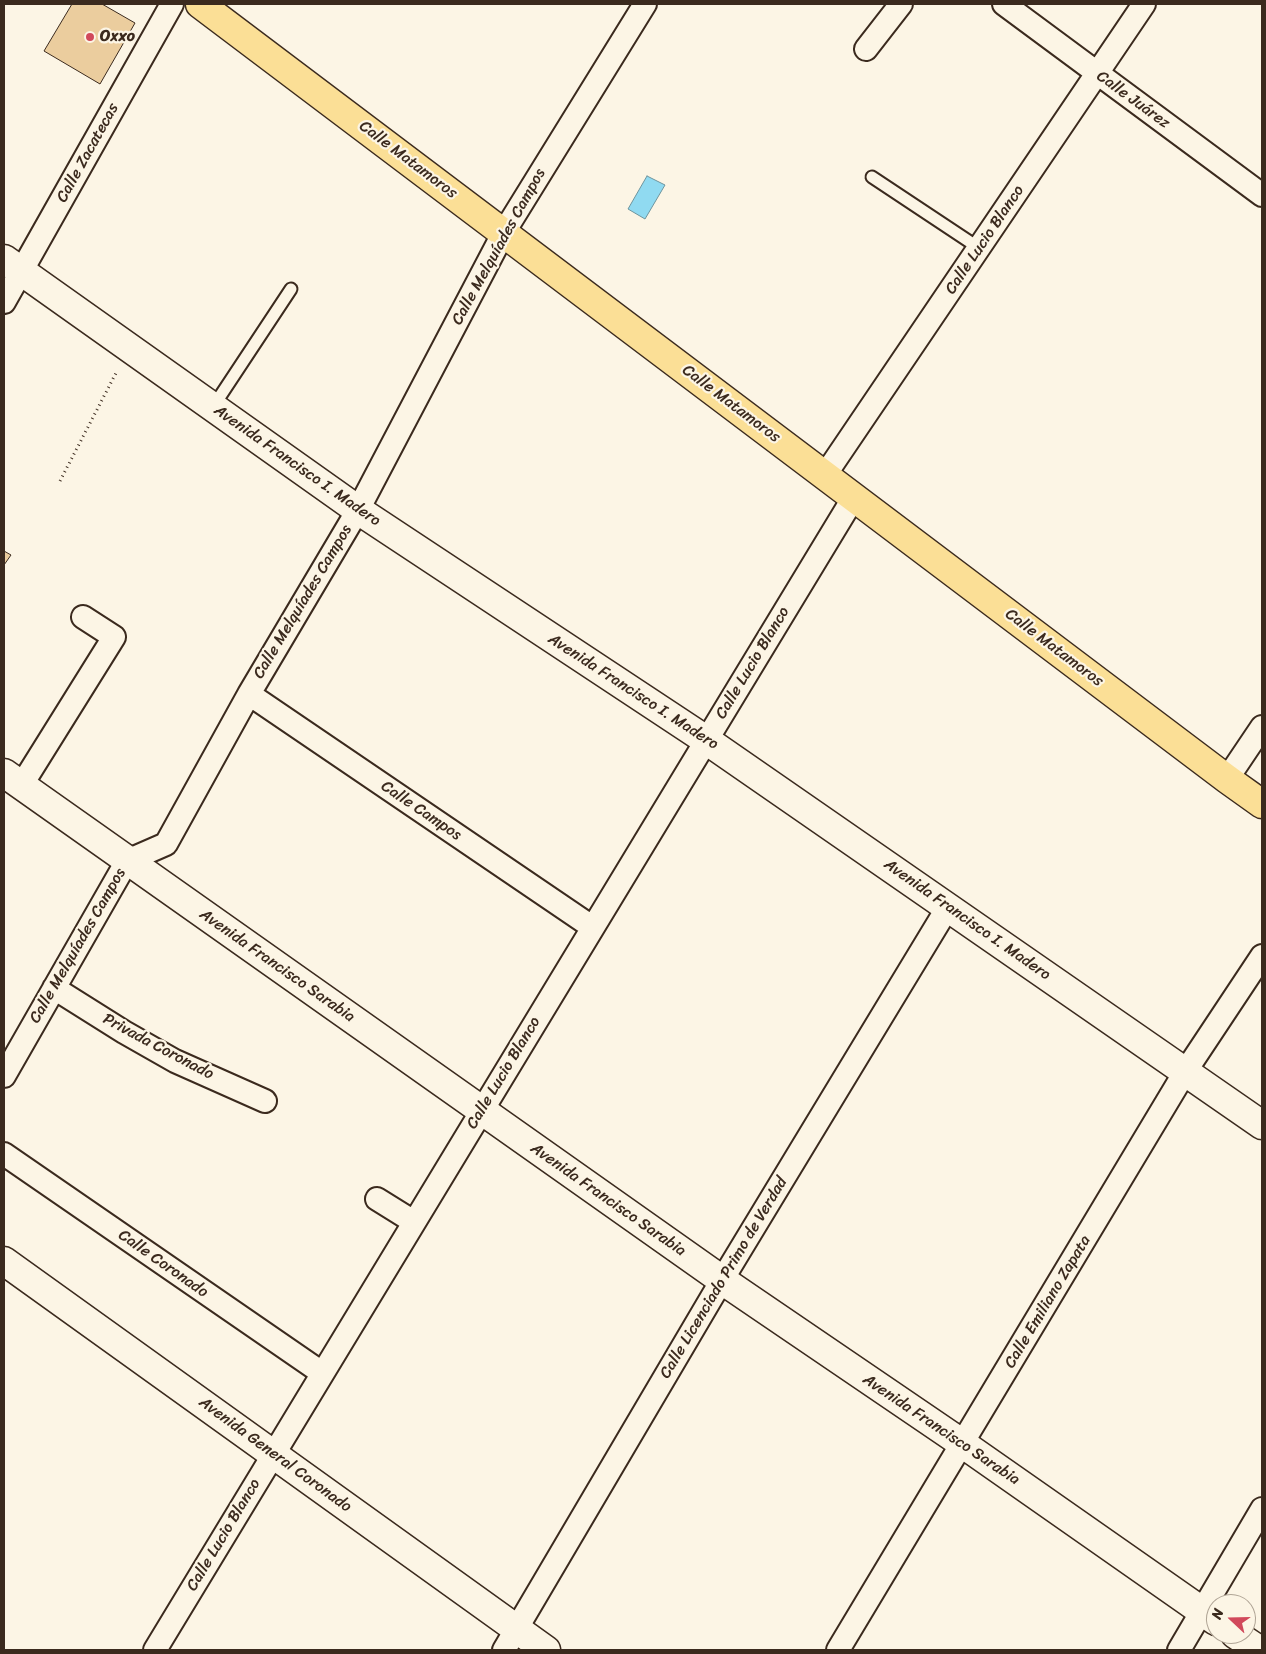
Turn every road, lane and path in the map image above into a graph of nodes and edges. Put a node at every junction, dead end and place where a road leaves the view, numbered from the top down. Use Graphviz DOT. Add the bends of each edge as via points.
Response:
graph roads {
  1 [pos="172,4"];
  2 [pos="200,4"];
  3 [pos="645,4"];
  4 [pos="901,4"];
  5 [pos="1004,4"];
  6 [pos="1144,4"];
  7 [pos="866,49"];
  8 [pos="1097,73"];
  9 [pos="872,177"];
  10 [pos="1262,195"];
  11 [pos="504,232"];
  12 [pos="979,248"];
  13 [pos="13,265"];
  14 [pos="291,289"];
  15 [pos="4,302"];
  16 [pos="129,348"];
  17 [pos="213,407"];
  18 [pos="825,475"];
  19 [pos="60,481"];
  20 [pos="854,497"];
  21 [pos="358,510"];
  22 [pos="83,617"];
  23 [pos="249,694"];
  24 [pos="1262,728"];
  25 [pos="706,740"];
  26 [pos="13,779"];
  27 [pos="1227,779"];
  28 [pos="1262,804"];
  29 [pos="127,860"];
  30 [pos="948,907"];
  31 [pos="592,927"];
  32 [pos="1262,956"];
  33 [pos="54,988"];
  34 [pos="1185,1072"];
  35 [pos="4,1076"];
  36 [pos="265,1101"];
  37 [pos="482,1110"];
  38 [pos="1262,1125"];
  39 [pos="4,1154"];
  40 [pos="376,1199"];
  41 [pos="414,1222"];
  42 [pos="4,1261"];
  43 [pos="722,1280"];
  44 [pos="322,1373"];
  45 [pos="963,1444"];
  46 [pos="274,1454"];
  47 [pos="1262,1510"];
  48 [pos="1220,1594"];
  49 [pos="1206,1614"];
  50 [pos="1206,1619"];
  51 [pos="510,1639"];
  52 [pos="155,1650"];
  53 [pos="546,1650"];
  54 [pos="838,1650"];
  55 [pos="1179,1650"];
  1 -- 13 [label="street, Calle Zacatecas"];
  2 -- 11 [label="main road, Calle Matamoros"];
  3 -- 11 [label="street, Calle Melquíades Campos"];
  4 -- 7 [label="street"];
  5 -- 8 [label="street, Calle Juárez"];
  6 -- 8 [label="street, Calle Lucio Blanco"];
  8 -- 10 [label="street, Calle Juárez"];
  8 -- 12 [label="street, Calle Lucio Blanco"];
  9 -- 12 [label="lane"];
  11 -- 18 [label="main road, Calle Matamoros"];
  11 -- 21 [label="street, Calle Melquíades Campos"];
  12 -- 18 [label="street, Calle Lucio Blanco"];
  13 -- 15 [label="street, Calle Zacatecas"];
  13 -- 16 [label="main road, Avenida Francisco I. Madero"];
  14 -- 17 [label="lane"];
  16 -- 17 [label="main road, Avenida Francisco I. Madero"];
  16 -- 19 [label="path"];
  17 -- 21 [label="main road, Avenida Francisco I. Madero"];
  18 -- 20 [label="main road, Calle Matamoros"];
  20 -- 25 [label="street, Calle Lucio Blanco"];
  20 -- 27 [label="main road, Calle Matamoros"];
  21 -- 23 [label="street, Calle Melquíades Campos"];
  21 -- 25 [label="main road, Avenida Francisco I. Madero"];
  22 -- 26 [label="street" via="114,637"];
  23 -- 29 [label="street, Calle Melquíades Campos" via="166,844"];
  23 -- 31 [label="street, Calle Campos"];
  24 -- 27 [label="street"];
  25 -- 30 [label="main road, Avenida Francisco I. Madero"];
  25 -- 31 [label="street, Calle Lucio Blanco"];
  26 -- 29 [label="main road, Avenida Francisco Sarabia"];
  27 -- 28 [label="main road, Calle Matamoros"];
  29 -- 33 [label="street, Calle Melquíades Campos"];
  29 -- 37 [label="main road, Avenida Francisco Sarabia"];
  30 -- 34 [label="main road, Avenida Francisco I. Madero"];
  30 -- 43 [label="street, Calle Licenciado Primo de Verdad"];
  31 -- 37 [label="street, Calle Lucio Blanco"];
  32 -- 34 [label="street, Calle Emiliano Zapata"];
  33 -- 35 [label="street, Calle Melquíades Campos"];
  33 -- 36 [label="street, Privada Coronado" via="176,1061"];
  34 -- 38 [label="main road, Avenida Francisco I. Madero"];
  34 -- 45 [label="street, Calle Emiliano Zapata"];
  37 -- 41 [label="street, Calle Lucio Blanco"];
  37 -- 43 [label="main road, Avenida Francisco Sarabia"];
  39 -- 44 [label="street, Calle Coronado"];
  40 -- 41 [label="street"];
  41 -- 44 [label="street, Calle Lucio Blanco"];
  42 -- 46 [label="main road, Avenida General Coronado"];
  43 -- 45 [label="main road, Avenida Francisco Sarabia"];
  43 -- 51 [label="street, Calle Licenciado Primo de Verdad"];
  44 -- 46 [label="street, Calle Lucio Blanco"];
  45 -- 49 [label="main road, Avenida Francisco Sarabia"];
  45 -- 54 [label="street, Calle Emiliano Zapata"];
  46 -- 51 [label="main road, Avenida General Coronado"];
  46 -- 52 [label="street, Calle Lucio Blanco"];
  47 -- 48 [label="street"];
  50 -- 55 [label="street"];
  51 -- 53 [label="main road, Avenida General Coronado"];
}
